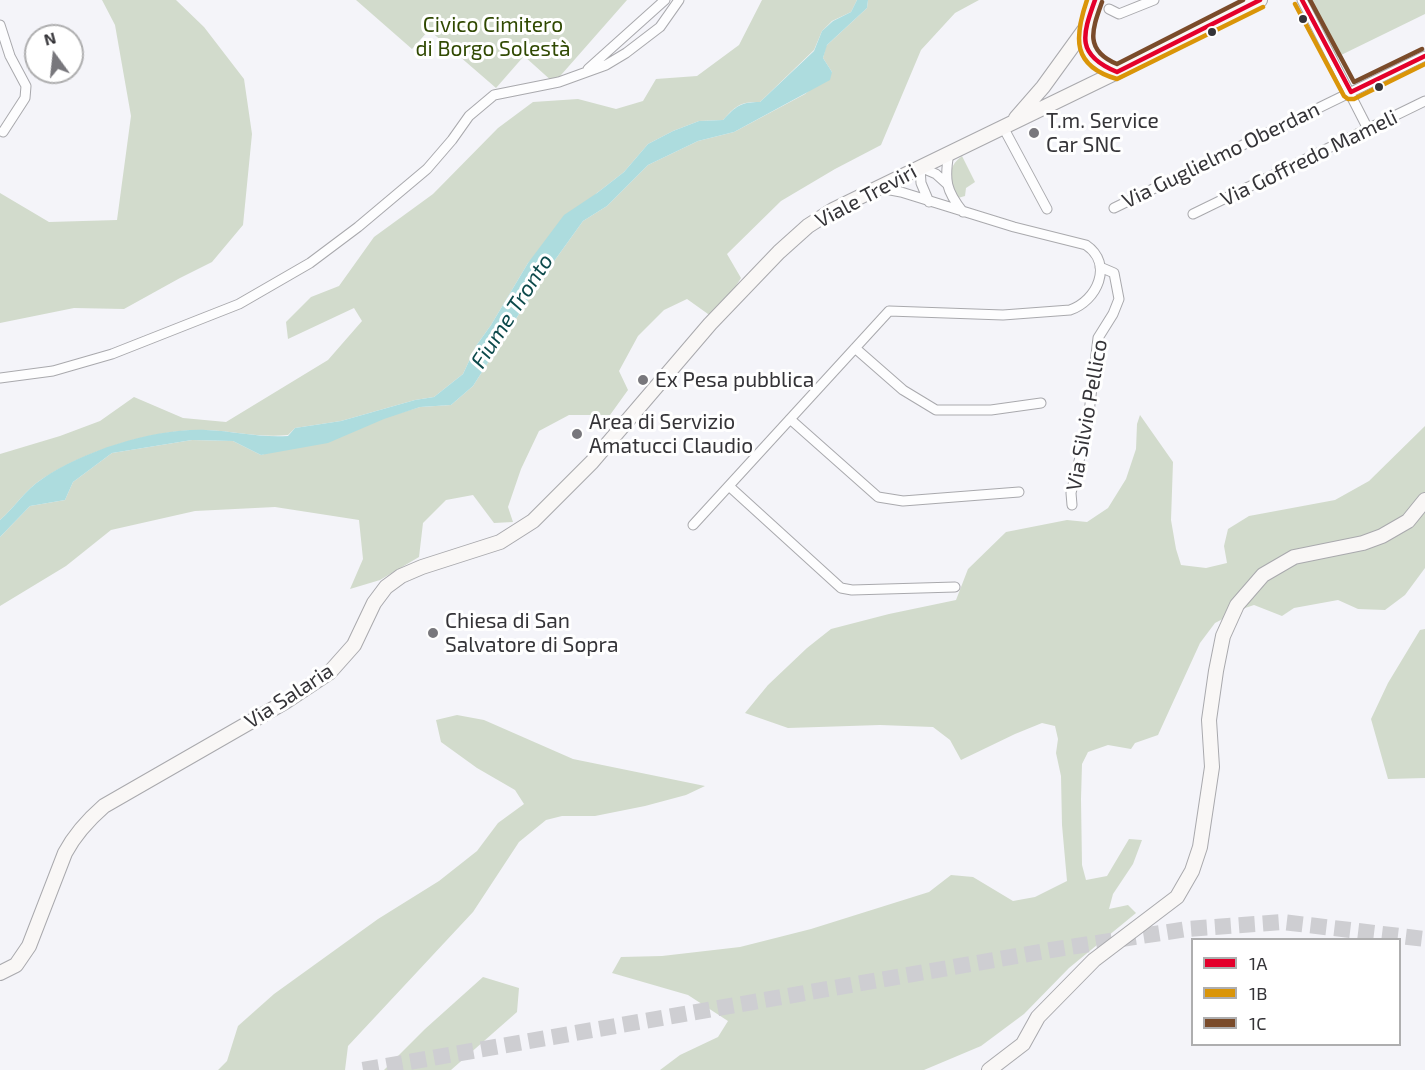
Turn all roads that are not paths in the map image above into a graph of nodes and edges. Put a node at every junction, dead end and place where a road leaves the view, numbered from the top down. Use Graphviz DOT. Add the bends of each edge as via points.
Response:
graph roads {
  1 [pos="665,0"];
  2 [pos="679,0"];
  3 [pos="1095,0"];
  4 [pos="1154,0"];
  5 [pos="1302,0"];
  6 [pos="1253,2"];
  7 [pos="1109,9"];
  8 [pos="0,26"];
  9 [pos="1085,29"];
  10 [pos="617,43"];
  11 [pos="626,53"];
  12 [pos="1425,56"];
  13 [pos="586,71"];
  14 [pos="1117,72"];
  15 [pos="1351,92"];
  16 [pos="1425,101"];
  17 [pos="1008,124"];
  18 [pos="1368,129"];
  19 [pos="3,132"];
  20 [pos="949,153"];
  21 [pos="920,167"];
  22 [pos="947,184"];
  23 [pos="878,188"];
  24 [pos="929,202"];
  25 [pos="1114,208"];
  26 [pos="1047,209"];
  27 [pos="963,212"];
  28 [pos="1193,214"];
  29 [pos="1100,267"];
  30 [pos="855,348"];
  31 [pos="0,378"];
  32 [pos="1041,402"];
  33 [pos="790,419"];
  34 [pos="730,487"];
  35 [pos="1018,492"];
  36 [pos="1425,500"];
  37 [pos="1072,505"];
  38 [pos="693,525"];
  39 [pos="527,526"];
  40 [pos="955,587"];
  41 [pos="0,973"];
  42 [pos="990,1070"];
  1 -- 10 [label="street"];
  2 -- 11 [label="street" via="660,27"];
  3 -- 9 [label="main road"];
  4 -- 7 [label="street" via="1119,14"];
  5 -- 15 [label="street"];
  6 -- 14 [label="main road, Viale Treviri"];
  8 -- 19 [label="street" via="26,86 25,98"];
  9 -- 14 [label="main road" via="1092,58"];
  9 -- 17 [label="main road" via="1043,87"];
  10 -- 11 [label="street"];
  10 -- 13 [label="street"];
  11 -- 13 [label="street"];
  12 -- 15 [label="street, Via Guglielmo Oberdan"];
  13 -- 31 [label="street" via="559,82 494,95 469,116 427,169 358,227 310,263 239,304 112,354 53,370"];
  14 -- 17 [label="main road, Viale Treviri"];
  15 -- 18 [label="street"];
  15 -- 25 [label="street, Via Guglielmo Oberdan"];
  16 -- 18 [label="street, Via Goffredo Mameli"];
  17 -- 20 [label="main road, Viale Treviri"];
  17 -- 26 [label="street"];
  18 -- 28 [label="street, Via Goffredo Mameli"];
  20 -- 21 [label="main road, Viale Treviri"];
  20 -- 22 [label="street"];
  21 -- 22 [label="street"];
  21 -- 23 [label="main road, Viale Treviri"];
  21 -- 24 [label="street" via="921,183"];
  22 -- 27 [label="street" via="952,199"];
  23 -- 24 [label="street"];
  23 -- 39 [label="main road, Viale Treviri" via="808,225 779,252 710,324 592,462"];
  24 -- 27 [label="street"];
  27 -- 29 [label="street" via="1086,245 1095,251"];
  29 -- 30 [label="street" via="1100,281 1080,307 1003,315 889,311"];
  29 -- 37 [label="street, Via Silvio Pellico" via="1114,273 1119,299 1098,338 1087,429 1071,493"];
  30 -- 32 [label="street" via="903,390 936,410 991,410"];
  30 -- 33 [label="street"];
  33 -- 34 [label="street"];
  33 -- 35 [label="street" via="878,497 903,501"];
  34 -- 38 [label="street"];
  34 -- 40 [label="street" via="841,588"];
  36 -- 42 [label="main road" via="1408,521 1382,536 1294,557 1263,575 1237,605 1223,636 1216,671 1209,720 1212,767 1204,825 1192,871 1177,897 1094,960 1038,1017 1023,1044"];
  39 -- 41 [label="main road, Via Salaria" via="487,548 401,576 374,603 354,645 330,672 104,806 87,820 65,853 29,946 16,965"];
}
